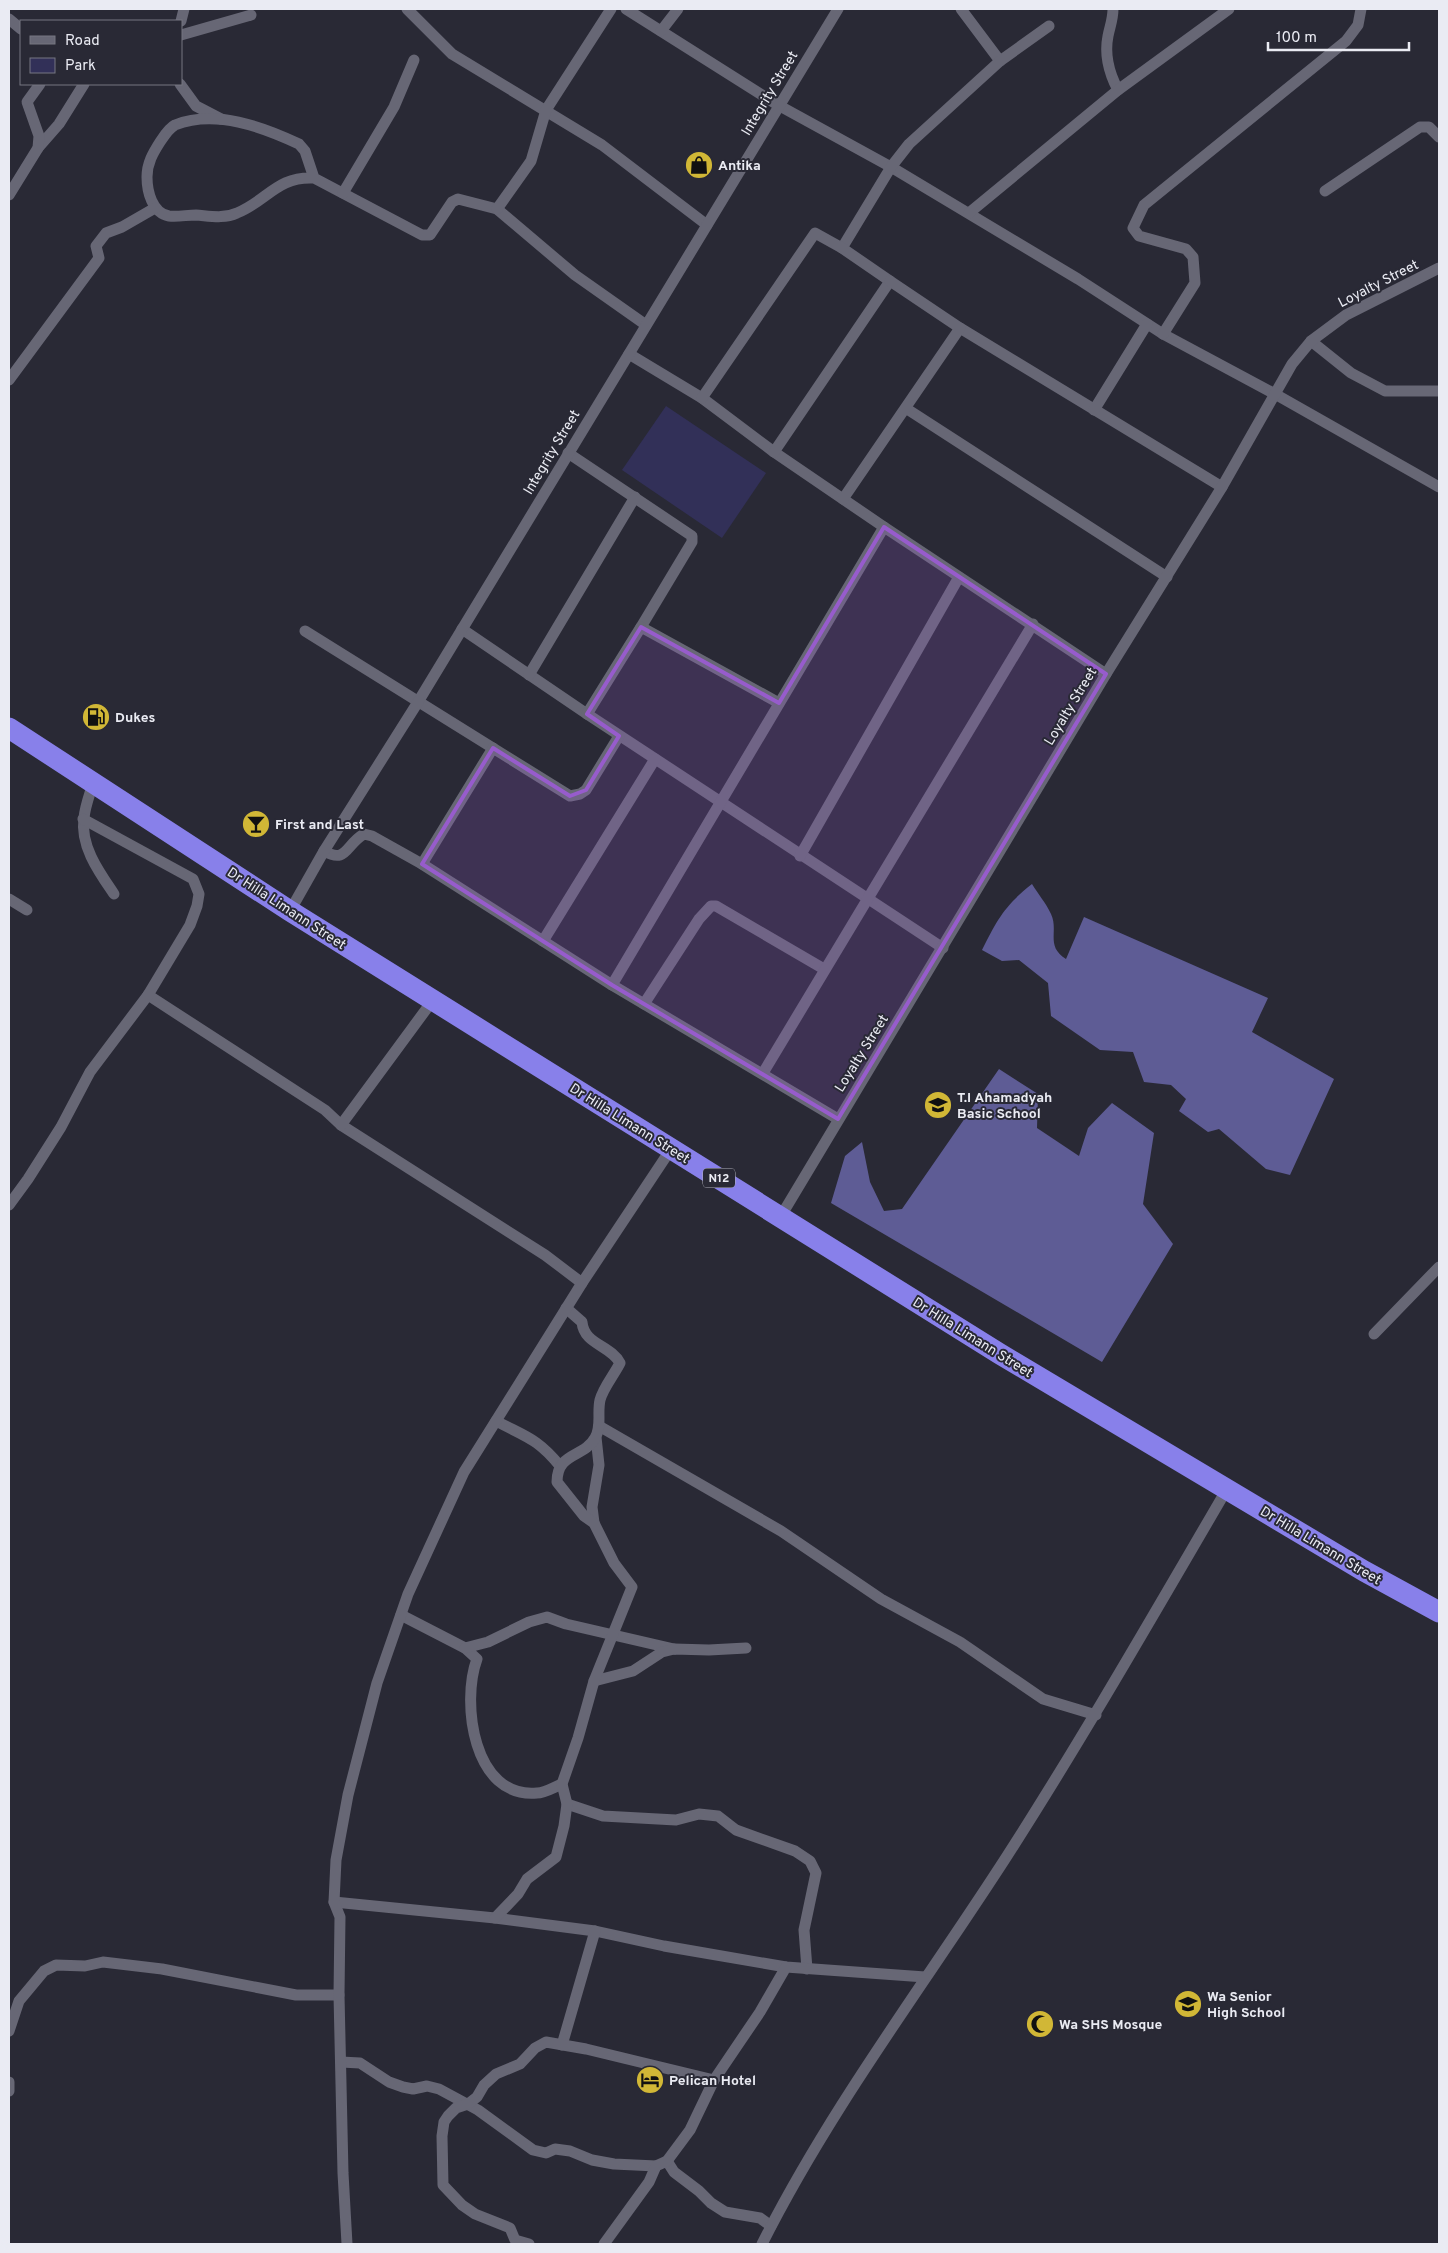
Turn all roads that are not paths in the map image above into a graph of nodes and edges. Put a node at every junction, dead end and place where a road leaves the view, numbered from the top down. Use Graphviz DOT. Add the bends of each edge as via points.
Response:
graph roads {
  1 [pos="407,9"];
  2 [pos="611,9"];
  3 [pos="626,9"];
  4 [pos="678,9"];
  5 [pos="838,9"];
  6 [pos="961,9"];
  7 [pos="1112,9"];
  8 [pos="1229,9"];
  9 [pos="1362,9"];
  10 [pos="251,15"];
  11 [pos="9,20"];
  12 [pos="1049,26"];
  13 [pos="20,28"];
  14 [pos="661,31"];
  15 [pos="182,35"];
  16 [pos="414,60"];
  17 [pos="1000,61"];
  18 [pos="39,85"];
  19 [pos="83,85"];
  20 [pos="181,85"];
  21 [pos="1118,90"];
  22 [pos="778,105"];
  23 [pos="546,110"];
  24 [pos="221,119"];
  25 [pos="1439,137"];
  26 [pos="38,148"];
  27 [pos="891,167"];
  28 [pos="314,178"];
  29 [pos="1325,191"];
  30 [pos="343,193"];
  31 [pos="9,195"];
  32 [pos="155,208"];
  33 [pos="497,209"];
  34 [pos="969,213"];
  35 [pos="707,225"];
  36 [pos="842,248"];
  37 [pos="1439,268"];
  38 [pos="890,282"];
  39 [pos="1148,324"];
  40 [pos="646,325"];
  41 [pos="960,328"];
  42 [pos="1164,334"];
  43 [pos="1311,341"];
  44 [pos="629,354"];
  45 [pos="9,380"];
  46 [pos="1439,391"];
  47 [pos="1275,394"];
  48 [pos="702,398"];
  49 [pos="906,409"];
  50 [pos="1094,410"];
  51 [pos="774,452"];
  52 [pos="568,453"];
  53 [pos="1439,486"];
  54 [pos="1222,487"];
  55 [pos="635,497"];
  56 [pos="843,499"];
  57 [pos="884,527"];
  58 [pos="959,577"];
  59 [pos="1167,577"];
  60 [pos="1033,624"];
  61 [pos="641,626"];
  62 [pos="462,629"];
  63 [pos="305,631"];
  64 [pos="1106,674"];
  65 [pos="529,675"];
  66 [pos="418,702"];
  67 [pos="778,703"];
  68 [pos="587,714"];
  69 [pos="9,728"];
  70 [pos="619,736"];
  71 [pos="493,748"];
  72 [pos="655,759"];
  73 [pos="93,783"];
  74 [pos="721,803"];
  75 [pos="83,819"];
  76 [pos="324,851"];
  77 [pos="800,856"];
  78 [pos="422,864"];
  79 [pos="114,894"];
  80 [pos="9,899"];
  81 [pos="866,900"];
  82 [pos="28,910"];
  83 [pos="290,911"];
  84 [pos="543,941"];
  85 [pos="942,948"];
  86 [pos="824,969"];
  87 [pos="612,985"];
  88 [pos="148,995"];
  89 [pos="433,1000"];
  90 [pos="644,1004"];
  91 [pos="763,1073"];
  92 [pos="838,1119"];
  93 [pos="341,1125"];
  94 [pos="671,1149"];
  95 [pos="9,1205"];
  96 [pos="781,1216"];
  97 [pos="1439,1267"];
  98 [pos="582,1283"];
  99 [pos="566,1308"];
  100 [pos="1374,1334"];
  101 [pos="496,1421"];
  102 [pos="598,1432"];
  103 [pos="560,1466"];
  104 [pos="1227,1489"];
  105 [pos="594,1523"];
  106 [pos="1439,1612"];
  107 [pos="401,1615"];
  108 [pos="613,1634"];
  109 [pos="465,1648"];
  110 [pos="746,1648"];
  111 [pos="674,1649"];
  112 [pos="594,1681"];
  113 [pos="1096,1715"];
  114 [pos="562,1784"];
  115 [pos="567,1804"];
  116 [pos="334,1902"];
  117 [pos="495,1918"];
  118 [pos="595,1931"];
  119 [pos="786,1967"];
  120 [pos="807,1969"];
  121 [pos="925,1977"];
  122 [pos="339,1995"];
  123 [pos="12,2008"];
  124 [pos="9,2031"];
  125 [pos="562,2046"];
  126 [pos="341,2062"];
  127 [pos="714,2080"];
  128 [pos="9,2082"];
  129 [pos="9,2092"];
  130 [pos="468,2104"];
  131 [pos="667,2161"];
  132 [pos="656,2166"];
  133 [pos="771,2226"];
  134 [pos="348,2244"];
  135 [pos="529,2244"];
  136 [pos="604,2244"];
  137 [pos="762,2244"];
  1 -- 23 [label="street" via="452,54"];
  2 -- 23 [label="street"];
  3 -- 14 [label="street"];
  4 -- 14 [label="street"];
  5 -- 22 [label="street, Integrity Street"];
  6 -- 17 [label="street"];
  7 -- 21 [label="street" via="1106,54 1110,75"];
  8 -- 21 [label="street"];
  9 -- 42 [label="street" via="1358,25 1346,40 1144,206 1133,228 1139,236 1186,249 1193,257 1195,269 1196,283"];
  10 -- 15 [label="street"];
  11 -- 13 [label="street"];
  12 -- 17 [label="street"];
  14 -- 22 [label="street"];
  16 -- 30 [label="street" via="394,107"];
  17 -- 27 [label="street" via="909,144"];
  18 -- 26 [label="street" via="27,102 39,136"];
  19 -- 26 [label="street" via="59,124"];
  20 -- 24 [label="street" via="196,106"];
  21 -- 34 [label="street"];
  22 -- 27 [label="street"];
  22 -- 35 [label="street, Integrity Street"];
  23 -- 33 [label="street" via="531,161"];
  23 -- 35 [label="street" via="602,145"];
  24 -- 28 [label="street" via="244,123 299,144 305,151"];
  24 -- 32 [label="street" via="196,120 174,126 164,135 148,166 149,193"];
  25 -- 29 [label="street" via="1429,127 1420,127"];
  26 -- 31 [label="street"];
  27 -- 34 [label="street"];
  27 -- 36 [label="street"];
  28 -- 30 [label="street"];
  28 -- 32 [label="street" via="288,180 238,213 223,217 168,216"];
  30 -- 33 [label="street" via="422,235 430,235 452,202 458,199"];
  32 -- 45 [label="street" via="106,233 96,246 99,258"];
  33 -- 40 [label="street" via="575,275"];
  34 -- 39 [label="street"];
  35 -- 40 [label="street, Integrity Street"];
  36 -- 38 [label="street"];
  36 -- 48 [label="street" via="815,233"];
  37 -- 43 [label="street, Loyalty Street" via="1346,315"];
  38 -- 41 [label="street"];
  38 -- 51 [label="street"];
  39 -- 42 [label="street"];
  39 -- 50 [label="street"];
  40 -- 44 [label="street, Integrity Street"];
  41 -- 49 [label="street"];
  41 -- 50 [label="street"];
  42 -- 47 [label="street"];
  43 -- 46 [label="street" via="1351,373 1385,391"];
  43 -- 47 [label="street, Loyalty Street" via="1292,364"];
  44 -- 48 [label="street"];
  44 -- 52 [label="street, Integrity Street"];
  47 -- 53 [label="street"];
  47 -- 54 [label="street, Loyalty Street"];
  48 -- 51 [label="street"];
  49 -- 56 [label="street"];
  49 -- 59 [label="street"];
  50 -- 54 [label="street"];
  51 -- 56 [label="street"];
  52 -- 55 [label="street"];
  52 -- 62 [label="street, Integrity Street"];
  54 -- 59 [label="street, Loyalty Street"];
  55 -- 61 [label="street" via="692,536 692,542"];
  55 -- 65 [label="street"];
  56 -- 57 [label="street"];
  57 -- 58 [label="street"];
  57 -- 67 [label="street"];
  58 -- 60 [label="street"];
  58 -- 77 [label="street"];
  59 -- 64 [label="street, Loyalty Street"];
  60 -- 64 [label="street"];
  60 -- 81 [label="street"];
  61 -- 67 [label="street"];
  61 -- 68 [label="street"];
  62 -- 65 [label="street"];
  62 -- 66 [label="street, Integrity Street"];
  63 -- 66 [label="street"];
  64 -- 85 [label="street, Loyalty Street"];
  65 -- 68 [label="street"];
  66 -- 71 [label="street"];
  66 -- 76 [label="street, Integrity Street"];
  67 -- 74 [label="street"];
  68 -- 70 [label="street"];
  69 -- 73 [label="highway, Dr Hilla Limann Street / N12"];
  70 -- 71 [label="street" via="586,790 570,796"];
  70 -- 72 [label="street"];
  71 -- 78 [label="street"];
  72 -- 74 [label="street"];
  72 -- 84 [label="street"];
  73 -- 75 [label="street"];
  73 -- 83 [label="highway, Dr Hilla Limann Street / N12"];
  74 -- 77 [label="street"];
  74 -- 87 [label="street"];
  75 -- 79 [label="street" via="89,852"];
  75 -- 88 [label="street" via="193,879 198,887 198,906 190,925"];
  76 -- 78 [label="street" via="339,856 364,834"];
  76 -- 83 [label="street, Integrity Street"];
  77 -- 81 [label="street"];
  78 -- 84 [label="street"];
  80 -- 82 [label="street"];
  81 -- 85 [label="street"];
  81 -- 86 [label="street"];
  83 -- 89 [label="highway, Dr Hilla Limann Street / N12"];
  84 -- 87 [label="street"];
  85 -- 92 [label="street, Loyalty Street"];
  86 -- 90 [label="street" via="711,906 699,919"];
  86 -- 91 [label="street"];
  87 -- 90 [label="street"];
  88 -- 93 [label="street" via="325,1110"];
  88 -- 95 [label="street" via="90,1072 60,1127"];
  89 -- 93 [label="street"];
  89 -- 94 [label="highway, Dr Hilla Limann Street / N12"];
  90 -- 91 [label="street"];
  91 -- 92 [label="street"];
  92 -- 96 [label="street, Loyalty Street"];
  93 -- 98 [label="street" via="545,1255"];
  94 -- 96 [label="highway, Dr Hilla Limann Street / N12"];
  94 -- 98 [label="street"];
  96 -- 104 [label="highway, Dr Hilla Limann Street / N12" via="1000,1354"];
  97 -- 100 [label="street"];
  98 -- 99 [label="street"];
  99 -- 101 [label="street"];
  99 -- 102 [label="street" via="582,1322 586,1336 616,1355 620,1363 600,1398"];
  101 -- 103 [label="street" via="530,1436"];
  101 -- 107 [label="street" via="464,1472"];
  102 -- 103 [label="street" via="583,1450"];
  102 -- 105 [label="street" via="599,1465 592,1507"];
  102 -- 113 [label="street" via="781,1531 881,1599 960,1642 1043,1699"];
  103 -- 105 [label="street" via="557,1482 584,1516"];
  104 -- 106 [label="highway, Dr Hilla Limann Street / N12"];
  104 -- 113 [label="street"];
  105 -- 108 [label="street" via="614,1562 632,1587"];
  107 -- 109 [label="street"];
  107 -- 116 [label="street" via="377,1683 348,1795 336,1860"];
  108 -- 109 [label="street" via="547,1617 488,1642"];
  108 -- 111 [label="street"];
  108 -- 112 [label="street"];
  109 -- 114 [label="street" via="477,1659 472,1673 471,1724 477,1747 490,1771 507,1787 521,1792 538,1793"];
  110 -- 111 [label="street"];
  111 -- 112 [label="street" via="662,1652 633,1671"];
  112 -- 114 [label="street"];
  113 -- 121 [label="street"];
  114 -- 115 [label="street"];
  115 -- 117 [label="street" via="556,1857 526,1879 518,1894"];
  115 -- 120 [label="street" via="604,1816 676,1820 700,1814 718,1816 736,1830 795,1851 810,1861 816,1873 804,1930"];
  116 -- 117 [label="street"];
  116 -- 122 [label="street" via="340,1917"];
  117 -- 118 [label="street"];
  118 -- 119 [label="street"];
  118 -- 125 [label="street"];
  119 -- 120 [label="street"];
  119 -- 127 [label="street"];
  120 -- 121 [label="street"];
  121 -- 133 [label="street" via="876,2050"];
  122 -- 123 [label="street" via="296,1995 162,1969 103,1962 84,1966 56,1965 44,1971"];
  122 -- 126 [label="street"];
  123 -- 124 [label="street"];
  125 -- 127 [label="street"];
  125 -- 130 [label="street" via="546,2042 535,2048 520,2064 496,2074"];
  126 -- 130 [label="street" via="360,2063 389,2082 413,2089 426,2086"];
  126 -- 134 [label="street"];
  127 -- 131 [label="street" via="690,2130"];
  128 -- 129 [label="street"];
  130 -- 132 [label="street" via="533,2150 546,2153 555,2149 599,2161"];
  130 -- 135 [label="street" via="456,2108 444,2122 443,2185 475,2214 510,2228 515,2240"];
  131 -- 132 [label="street"];
  131 -- 133 [label="street" via="674,2172 725,2212 760,2218"];
  132 -- 136 [label="street" via="649,2182"];
  133 -- 137 [label="street"];
}
